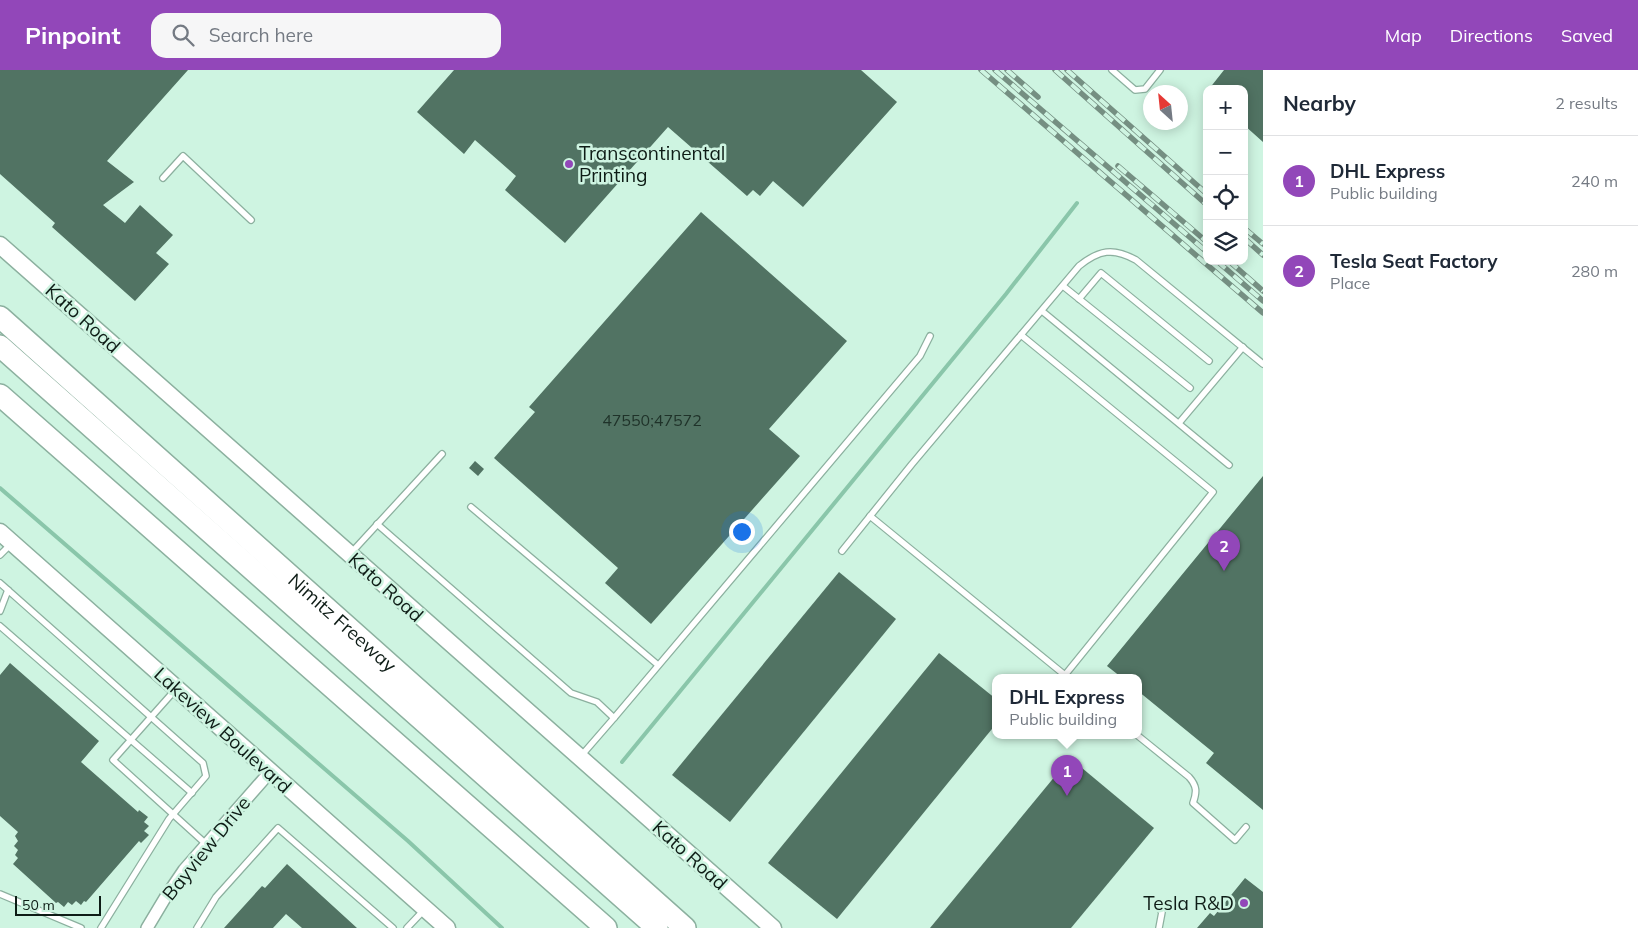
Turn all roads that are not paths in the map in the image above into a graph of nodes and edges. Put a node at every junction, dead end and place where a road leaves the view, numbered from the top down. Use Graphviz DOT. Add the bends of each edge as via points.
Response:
graph roads {
  1 [pos="1112,70"];
  2 [pos="1160,70"];
  3 [pos="163,178"];
  4 [pos="251,220"];
  5 [pos="0,245"];
  6 [pos="1063,286"];
  7 [pos="1079,298"];
  8 [pos="1042,310"];
  9 [pos="0,317"];
  10 [pos="1021,335"];
  11 [pos="930,336"];
  12 [pos="0,346"];
  13 [pos="1242,347"];
  14 [pos="1210,361"];
  15 [pos="1263,364"];
  16 [pos="1190,388"];
  17 [pos="0,395"];
  18 [pos="1179,423"];
  19 [pos="442,454"];
  20 [pos="1229,465"];
  21 [pos="471,507"];
  22 [pos="870,516"];
  23 [pos="377,524"];
  24 [pos="6,538"];
  25 [pos="842,550"];
  26 [pos="349,554"];
  27 [pos="0,555"];
  28 [pos="0,583"];
  29 [pos="8,590"];
  30 [pos="0,611"];
  31 [pos="0,626"];
  32 [pos="658,665"];
  33 [pos="1064,674"];
  34 [pos="1068,674"];
  35 [pos="176,688"];
  36 [pos="151,717"];
  37 [pos="614,718"];
  38 [pos="1142,739"];
  39 [pos="131,740"];
  40 [pos="580,757"];
  41 [pos="270,772"];
  42 [pos="192,793"];
  43 [pos="172,815"];
  44 [pos="1246,827"];
  45 [pos="206,844"];
  46 [pos="0,894"];
  47 [pos="1159,908"];
  48 [pos="425,909"];
  49 [pos="81,928"];
  50 [pos="101,928"];
  51 [pos="147,928"];
  52 [pos="197,928"];
  53 [pos="393,928"];
  54 [pos="408,928"];
  55 [pos="447,928"];
  56 [pos="606,928"];
  57 [pos="657,928"];
  58 [pos="685,928"];
  59 [pos="773,928"];
  60 [pos="1159,928"];
  1 -- 2 [label="lane" via="1134,90 1145,89"];
  3 -- 4 [label="lane" via="183,156"];
  5 -- 26 [label="street, Kato Road"];
  6 -- 7 [label="lane"];
  6 -- 8 [label="lane"];
  6 -- 13 [label="lane" via="1090,258 1112,251 1124,253"];
  7 -- 14 [label="lane" via="1101,273"];
  7 -- 16 [label="lane"];
  8 -- 10 [label="lane"];
  8 -- 18 [label="lane"];
  9 -- 58 [label="highway, Nimitz Freeway"];
  10 -- 22 [label="lane"];
  10 -- 34 [label="lane" via="1213,492"];
  11 -- 32 [label="lane" via="920,356"];
  12 -- 57 [label="highway"];
  13 -- 15 [label="lane"];
  13 -- 18 [label="lane"];
  17 -- 56 [label="highway"];
  18 -- 20 [label="lane"];
  19 -- 23 [label="lane"];
  21 -- 32 [label="lane"];
  22 -- 25 [label="lane"];
  22 -- 33 [label="lane"];
  23 -- 26 [label="lane"];
  23 -- 37 [label="lane" via="571,693 598,702"];
  24 -- 27 [label="lane"];
  24 -- 35 [label="street, Lakeview Boulevard"];
  26 -- 40 [label="street, Kato Road"];
  28 -- 29 [label="lane"];
  29 -- 30 [label="lane"];
  29 -- 36 [label="lane"];
  31 -- 39 [label="lane"];
  32 -- 37 [label="lane"];
  35 -- 36 [label="lane"];
  35 -- 41 [label="street, Lakeview Boulevard"];
  36 -- 39 [label="lane"];
  36 -- 42 [label="lane" via="204,763 206,776"];
  37 -- 40 [label="lane"];
  38 -- 44 [label="lane" via="1189,777 1195,784 1193,803 1235,840"];
  39 -- 42 [label="lane"];
  39 -- 43 [label="lane" via="113,760"];
  40 -- 59 [label="street, Kato Road"];
  41 -- 45 [label="street, Bayview Drive"];
  41 -- 48 [label="street, Lakeview Boulevard"];
  42 -- 43 [label="lane"];
  43 -- 45 [label="lane"];
  43 -- 50 [label="lane"];
  45 -- 51 [label="street, Bayview Drive" via="184,870"];
  46 -- 49 [label="lane"];
  47 -- 60 [label="lane" via="1162,912"];
  48 -- 54 [label="lane"];
  48 -- 55 [label="street, Lakeview Boulevard"];
  52 -- 53 [label="lane" via="216,897 278,828"];
}
